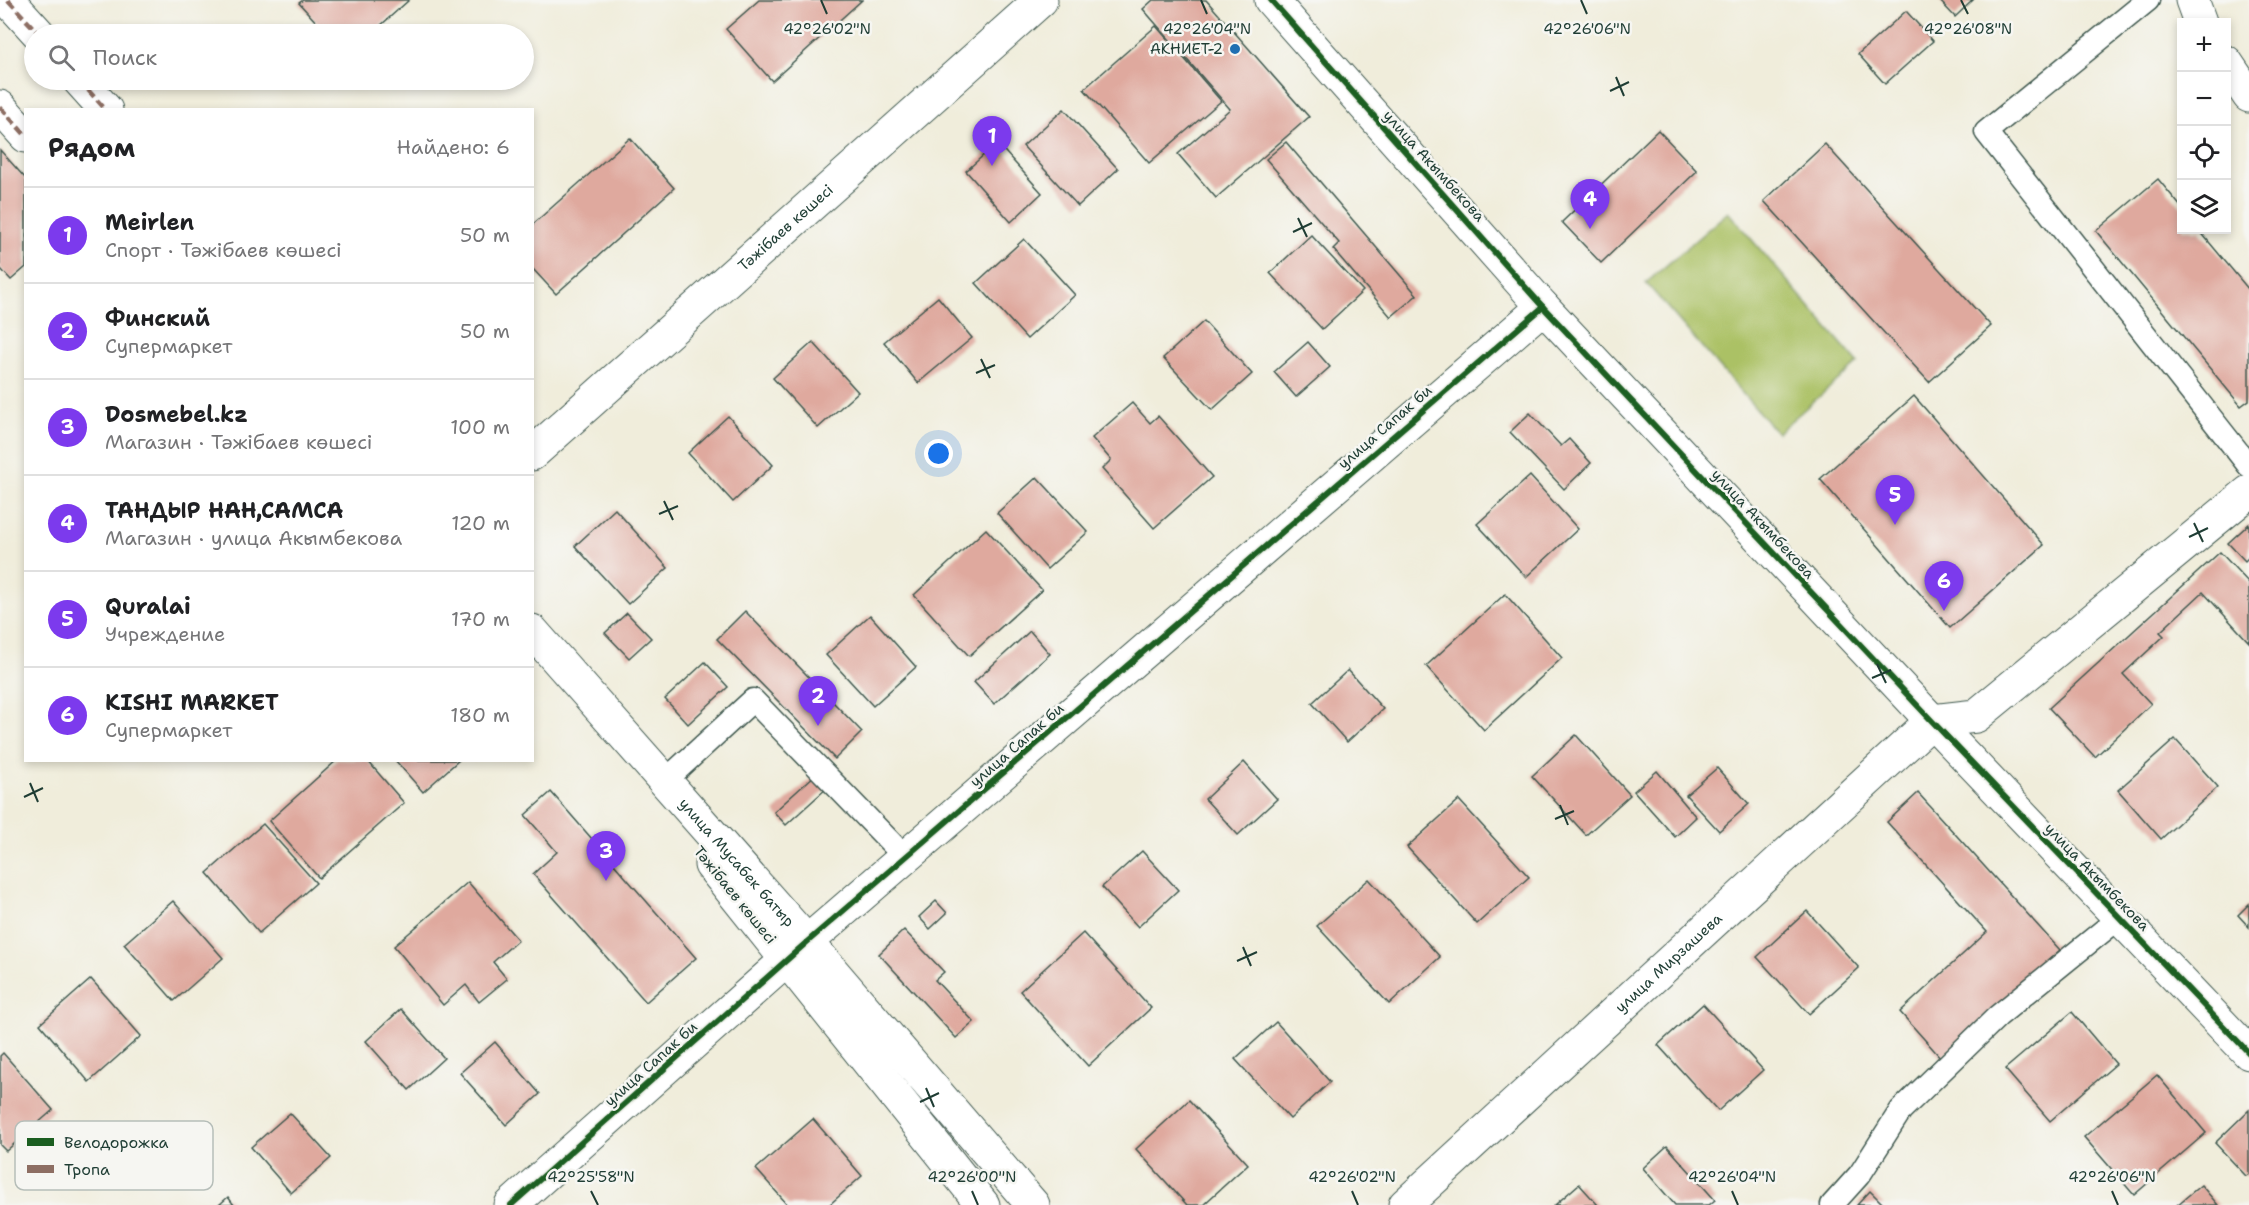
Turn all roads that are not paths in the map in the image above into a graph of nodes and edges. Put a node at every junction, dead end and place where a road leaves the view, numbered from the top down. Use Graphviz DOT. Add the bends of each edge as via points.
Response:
graph roads {
  1 [pos="8,0"];
  2 [pos="1041,0"];
  3 [pos="1271,0"];
  4 [pos="2148,0"];
  5 [pos="2192,0"];
  6 [pos="2199,18"];
  7 [pos="30,24"];
  8 [pos="2231,69"];
  9 [pos="88,90"];
  10 [pos="2249,96"];
  11 [pos="0,107"];
  12 [pos="104,108"];
  13 [pos="24,134"];
  14 [pos="1543,307"];
  15 [pos="534,452"];
  16 [pos="2249,466"];
  17 [pos="2249,492"];
  18 [pos="534,633"];
  19 [pos="534,644"];
  20 [pos="1932,721"];
  21 [pos="665,781"];
  22 [pos="905,857"];
  23 [pos="2119,918"];
  24 [pos="807,942"];
  25 [pos="2249,1053"];
  26 [pos="511,1205"];
  27 [pos="983,1205"];
  28 [pos="1033,1205"];
  29 [pos="1405,1205"];
  30 [pos="1832,1205"];
  1 -- 7 [label="street"];
  2 -- 15 [label="street, Тәжібаев көшесі"];
  3 -- 14 [label="street, улица Акымбекова"];
  4 -- 16 [label="lane" via="1986,132"];
  5 -- 6 [label="street"];
  8 -- 10 [label="street"];
  9 -- 12 [label="street"];
  11 -- 13 [label="street"];
  14 -- 20 [label="street, улица Акымбекова"];
  14 -- 22 [label="street, улица Сапак би"];
  17 -- 20 [label="street" via="1976,716"];
  18 -- 21 [label="street, улица Мусабек батыр"];
  19 -- 27 [label="street, Тәжібаев көшесі"];
  20 -- 23 [label="street, улица Акымбекова"];
  20 -- 29 [label="street, улица Мирзашева"];
  21 -- 22 [label="lane" via="753,700"];
  21 -- 24 [label="street, улица Мусабек батыр"];
  22 -- 24 [label="street, улица Сапак би"];
  23 -- 25 [label="street, улица Акымбекова"];
  23 -- 30 [label="lane" via="1998,1017 1901,1110 1860,1173"];
  24 -- 26 [label="street, улица Сапак би"];
  24 -- 28 [label="street, улица Мусабек батыр"];
}
